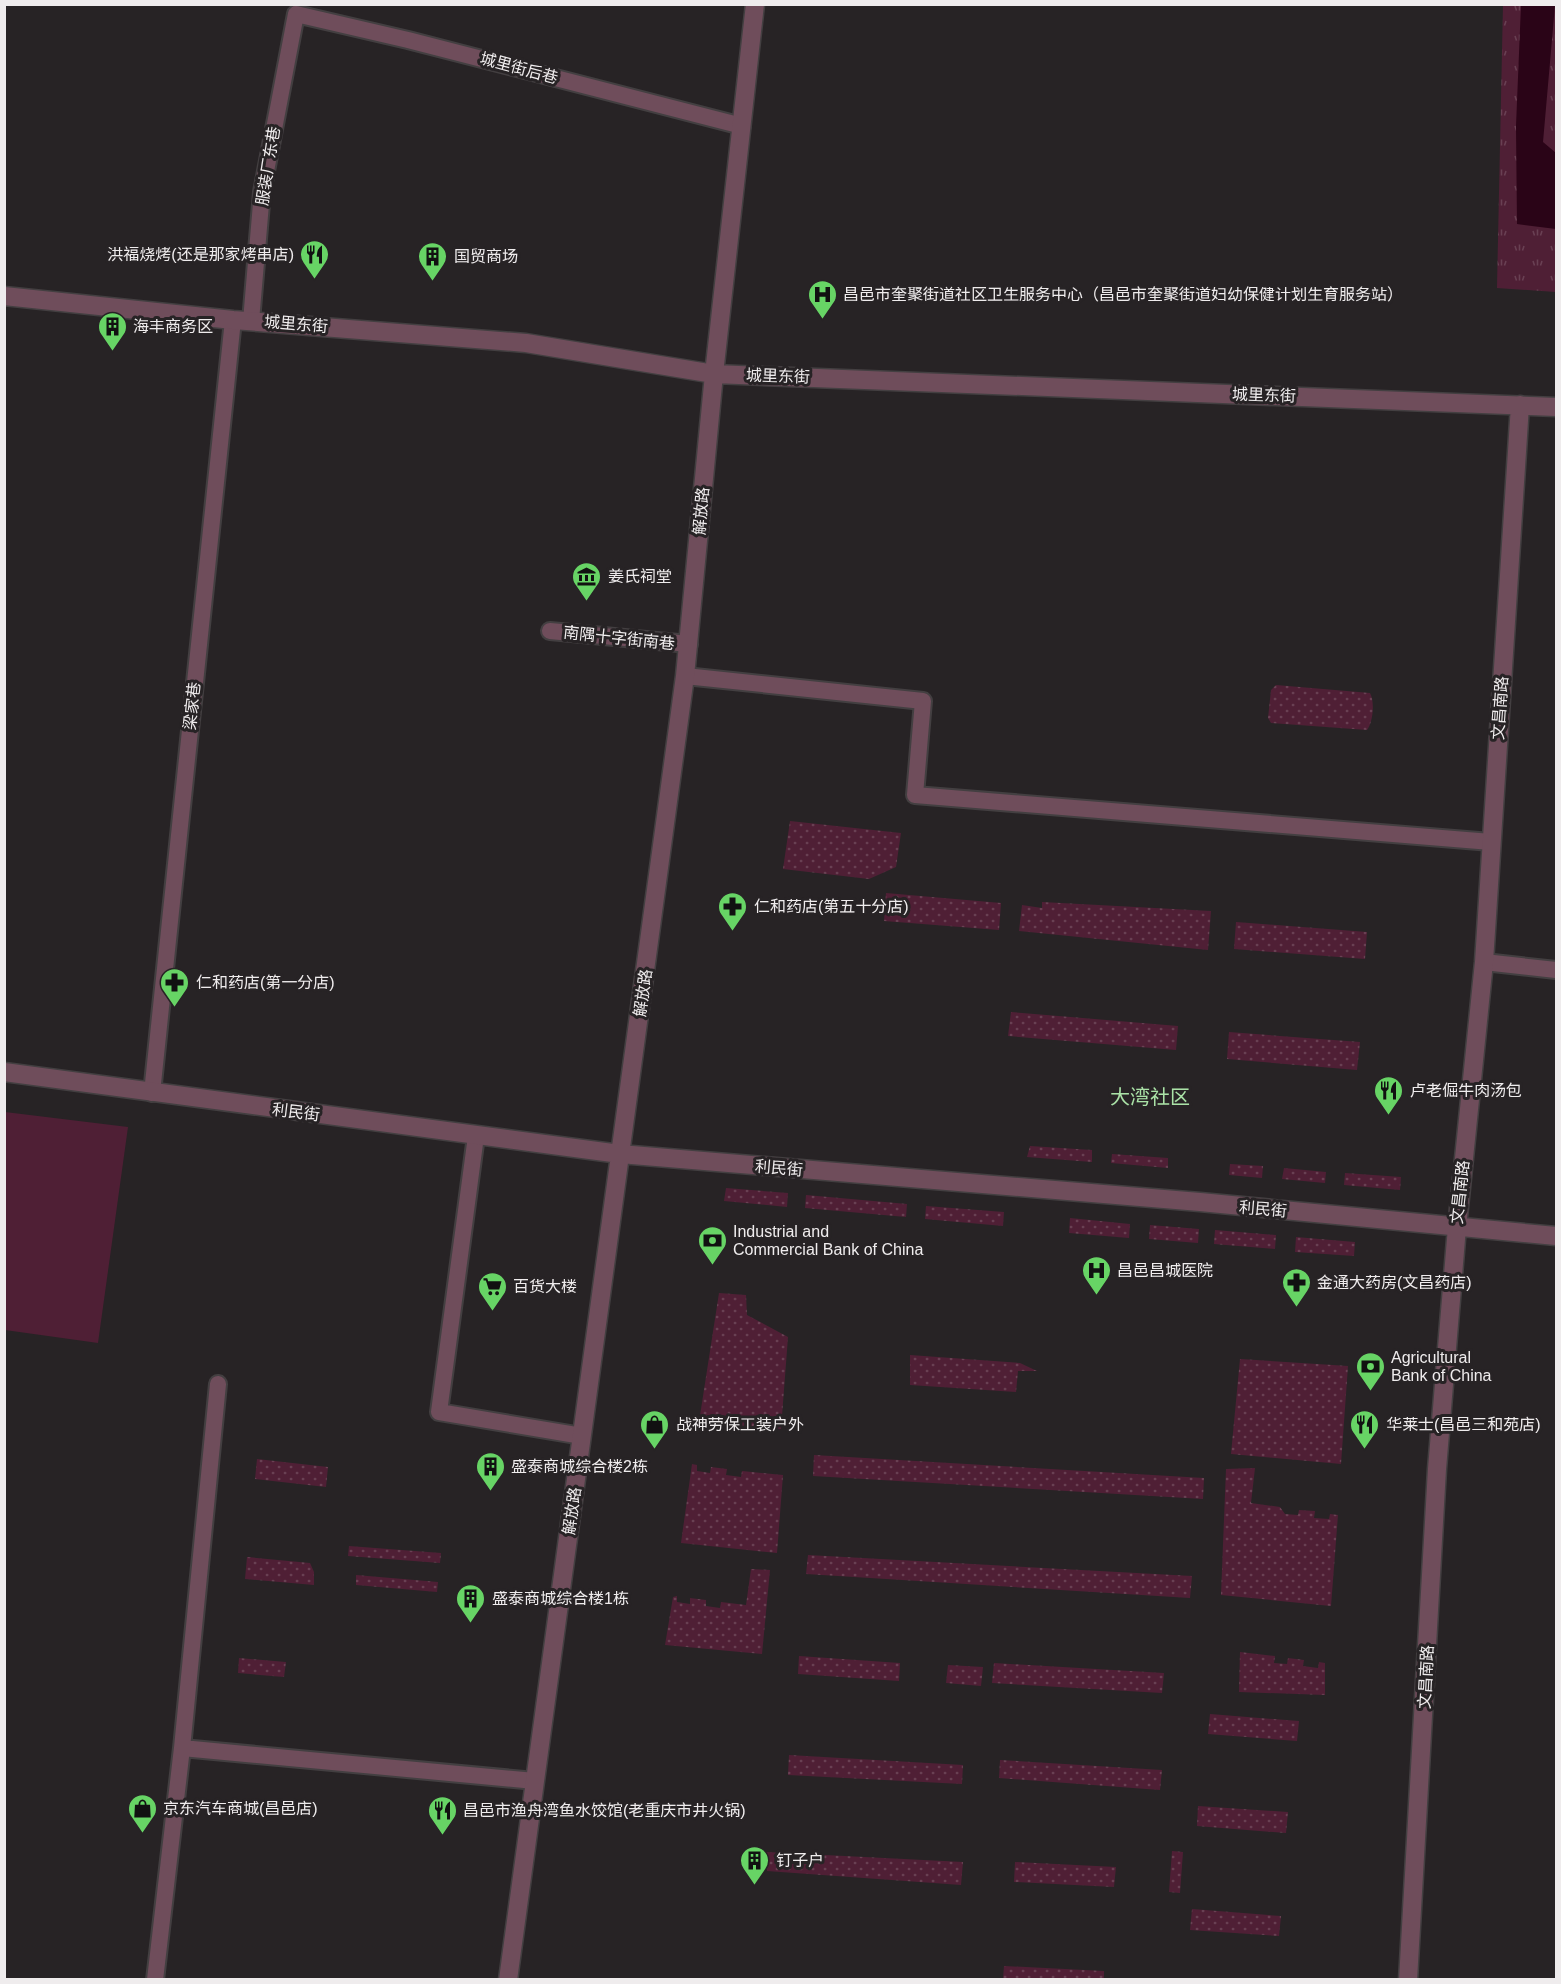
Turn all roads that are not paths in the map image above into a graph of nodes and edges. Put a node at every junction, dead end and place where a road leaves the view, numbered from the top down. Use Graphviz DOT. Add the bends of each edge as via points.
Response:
graph roads {
  1 [pos="755,4"];
  2 [pos="296,14"];
  3 [pos="742,126"];
  4 [pos="4,296"];
  5 [pos="232,320"];
  6 [pos="251,321"];
  7 [pos="714,374"];
  8 [pos="1520,405"];
  9 [pos="1557,406"];
  10 [pos="550,631"];
  11 [pos="689,644"];
  12 [pos="685,676"];
  13 [pos="1491,842"];
  14 [pos="1484,962"];
  15 [pos="1557,970"];
  16 [pos="4,1072"];
  17 [pos="152,1092"];
  18 [pos="476,1136"];
  19 [pos="620,1154"];
  20 [pos="1456,1227"];
  21 [pos="1557,1236"];
  22 [pos="218,1384"];
  23 [pos="582,1436"];
  24 [pos="182,1748"];
  25 [pos="535,1781"];
  26 [pos="155,1980"];
  27 [pos="508,1980"];
  28 [pos="1408,1980"];
  1 -- 3 [label="street, 解放路"];
  2 -- 3 [label="street, 城里街后巷"];
  2 -- 6 [label="street, 服装厂东巷" via="262,192"];
  3 -- 7 [label="street, 解放路"];
  4 -- 5 [label="street, 城里东街"];
  5 -- 6 [label="street, 城里东街"];
  5 -- 17 [label="street, 梁家巷"];
  6 -- 7 [label="street, 城里东街" via="526,343"];
  7 -- 8 [label="street, 城里东街"];
  7 -- 11 [label="street, 解放路"];
  8 -- 9 [label="street, 城里东街"];
  8 -- 13 [label="street, 文昌南路"];
  10 -- 11 [label="street, 南隅十字街南巷"];
  11 -- 12 [label="street, 解放路"];
  12 -- 13 [label="street" via="923,700 915,795"];
  12 -- 19 [label="street, 解放路"];
  13 -- 14 [label="street, 文昌南路"];
  14 -- 15 [label="street"];
  14 -- 20 [label="street, 文昌南路"];
  16 -- 17 [label="street, 利民街"];
  17 -- 18 [label="street, 利民街"];
  18 -- 19 [label="street, 利民街"];
  18 -- 23 [label="street" via="440,1412"];
  19 -- 20 [label="street, 利民街"];
  19 -- 23 [label="street, 解放路"];
  20 -- 21 [label="street, 利民街"];
  20 -- 28 [label="street, 文昌南路" via="1437,1469"];
  22 -- 24 [label="street"];
  23 -- 25 [label="street, 解放路"];
  24 -- 25 [label="street"];
  24 -- 26 [label="street"];
  25 -- 27 [label="street, 解放路"];
}
